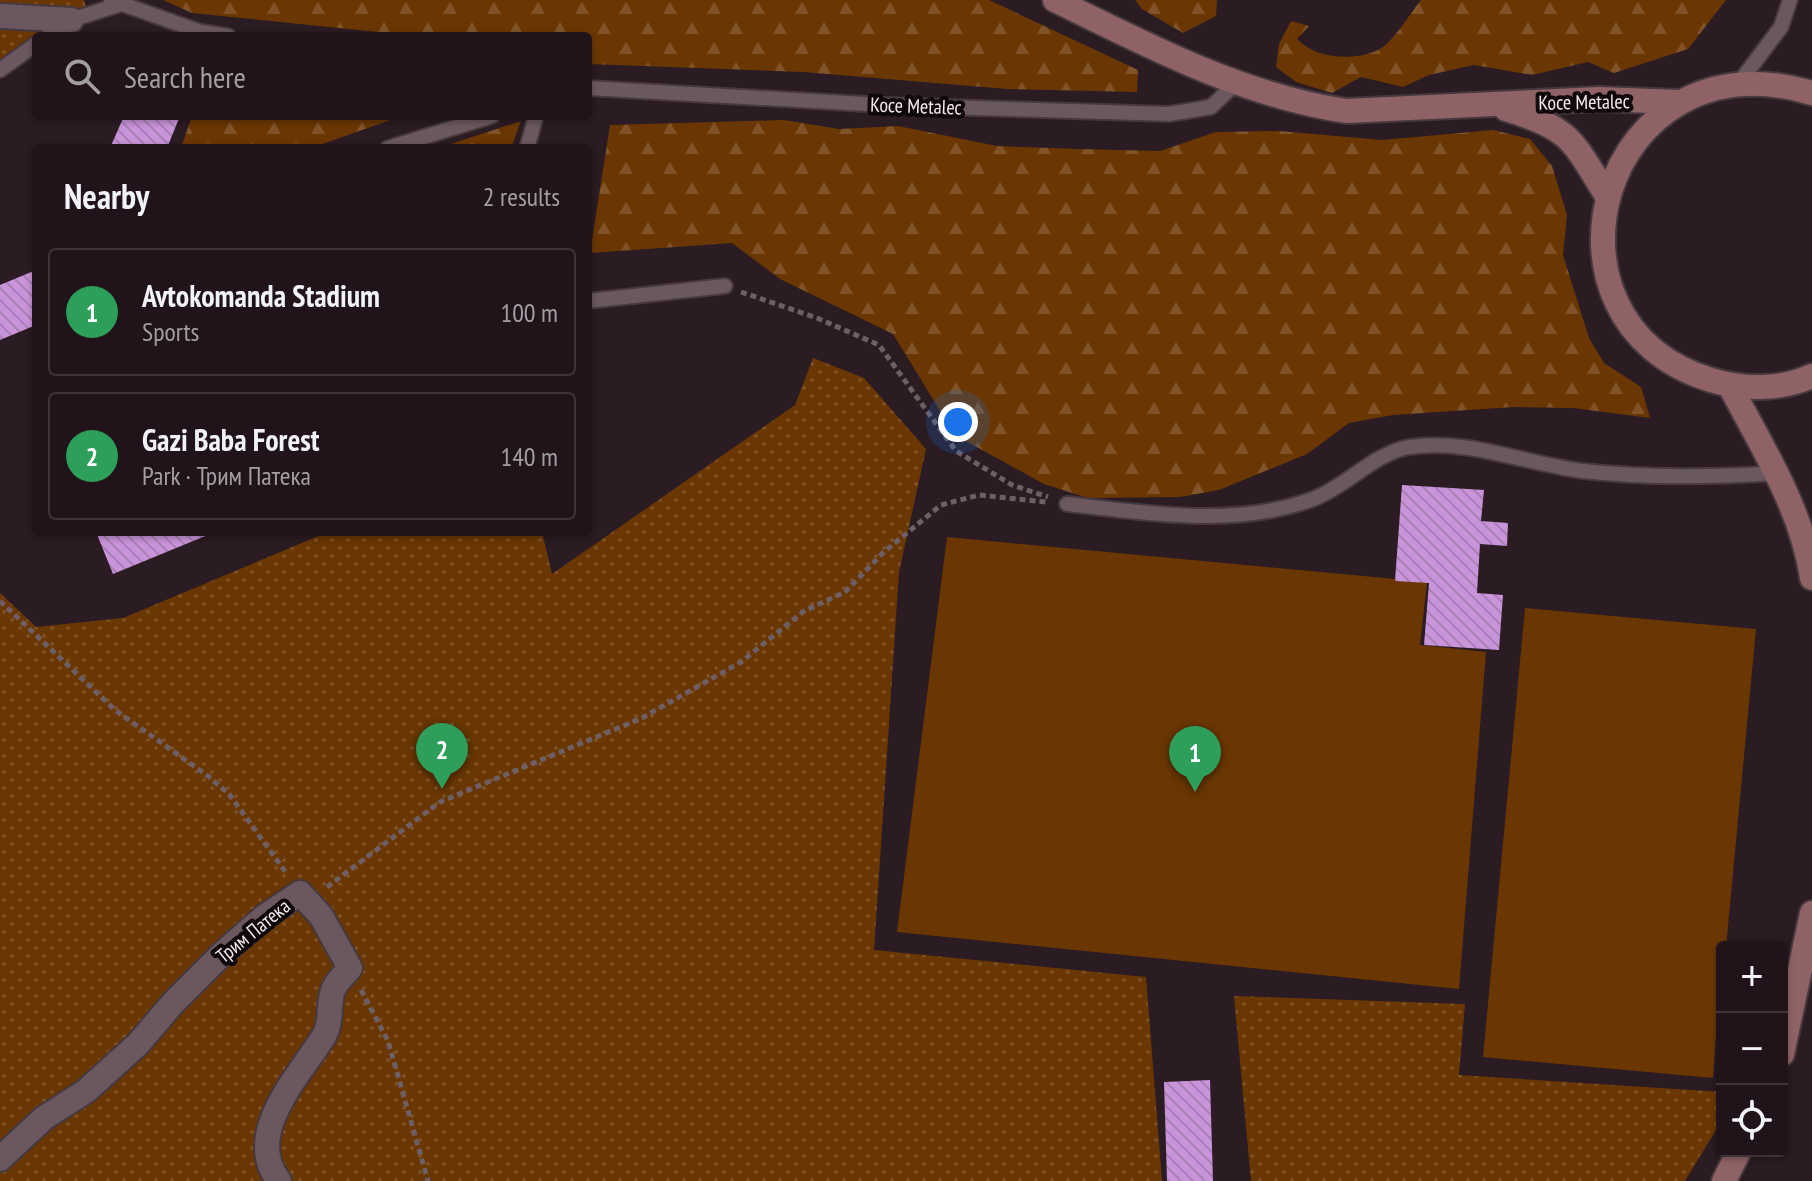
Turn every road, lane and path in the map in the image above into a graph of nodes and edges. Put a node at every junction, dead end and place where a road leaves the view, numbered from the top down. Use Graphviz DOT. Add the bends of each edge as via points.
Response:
graph roads {
  1 [pos="1055,0"];
  2 [pos="1790,0"];
  3 [pos="116,2"];
  4 [pos="0,16"];
  5 [pos="71,20"];
  6 [pos="54,32"];
  7 [pos="201,32"];
  8 [pos="32,47"];
  9 [pos="0,70"];
  10 [pos="1739,83"];
  11 [pos="1235,84"];
  12 [pos="592,88"];
  13 [pos="1812,93"];
  14 [pos="1679,102"];
  15 [pos="1489,104"];
  16 [pos="479,120"];
  17 [pos="535,120"];
  18 [pos="401,144"];
  19 [pos="528,144"];
  20 [pos="1607,196"];
  21 [pos="725,286"];
  22 [pos="592,301"];
  23 [pos="1812,376"];
  24 [pos="1730,386"];
  25 [pos="1777,473"];
  26 [pos="1067,504"];
  27 [pos="1812,578"];
  28 [pos="0,601"];
  29 [pos="300,893"];
  30 [pos="1812,913"];
  31 [pos="350,968"];
  32 [pos="1812,1003"];
  33 [pos="1788,1026"];
  34 [pos="1788,1059"];
  35 [pos="1736,1157"];
  36 [pos="0,1159"];
  37 [pos="279,1181"];
  38 [pos="428,1181"];
  39 [pos="1724,1181"];
  1 -- 11 [label="street, Koce Metalec"];
  2 -- 10 [label="lane" via="1781,27"];
  3 -- 5 [label="lane"];
  3 -- 7 [label="lane"];
  4 -- 5 [label="street"];
  5 -- 6 [label="lane"];
  8 -- 9 [label="lane"];
  10 -- 13 [label="street" via="1775,83"];
  10 -- 14 [label="street"];
  11 -- 12 [label="lane, Koce Metalec" via="1211,107 1169,114"];
  11 -- 15 [label="street, Koce Metalec" via="1346,111"];
  14 -- 15 [label="street, Koce Metalec"];
  14 -- 20 [label="street" via="1634,142"];
  15 -- 20 [label="street, Koce Metalec" via="1560,129"];
  16 -- 18 [label="lane"];
  17 -- 19 [label="lane"];
  20 -- 24 [label="street" via="1602,238 1608,280 1626,318 1654,350 1689,374"];
  21 -- 22 [label="lane"];
  21 -- 26 [label="path" via="879,345 956,451 1012,485"];
  23 -- 24 [label="street" via="1766,387"];
  24 -- 25 [label="street"];
  25 -- 26 [label="lane" via="1585,471 1464,448 1409,447 1382,457 1317,497 1281,510 1233,516"];
  25 -- 27 [label="street"];
  26 -- 29 [label="path" via="979,495 941,505 845,592 804,611 741,662 642,718 440,802 330,887"];
  28 -- 29 [label="path" via="115,710 229,794"];
  29 -- 31 [label="street, Трим Патека" via="321,916"];
  29 -- 36 [label="street, Трим Патека" via="222,954 86,1091 44,1118"];
  30 -- 33 [label="street"];
  31 -- 37 [label="street" via="333,988 325,1035 269,1129 266,1150"];
  31 -- 38 [label="path" via="388,1041"];
  32 -- 34 [label="street"];
  35 -- 39 [label="street"];
}
